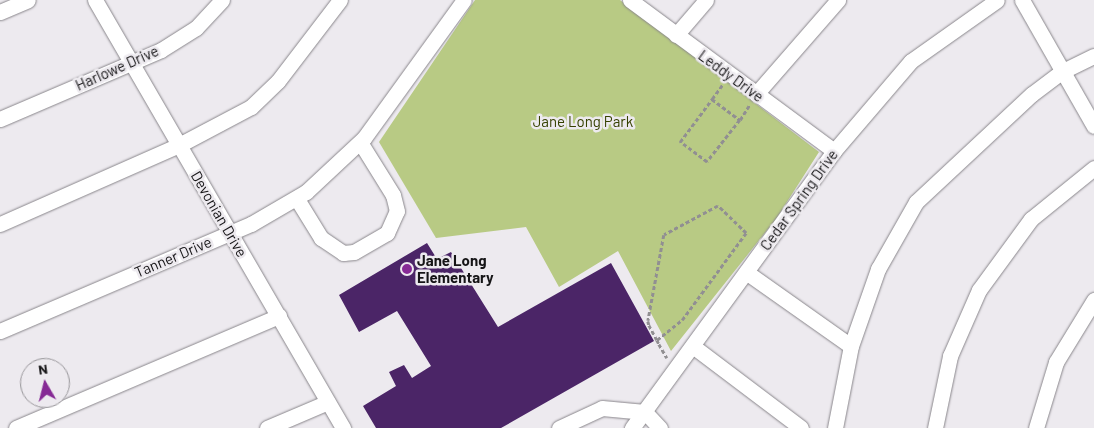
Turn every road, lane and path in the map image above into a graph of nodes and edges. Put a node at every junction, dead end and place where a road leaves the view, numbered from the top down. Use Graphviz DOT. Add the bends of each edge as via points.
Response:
graph roads {
  1 [pos="28,0"];
  2 [pos="95,0"];
  3 [pos="222,0"];
  4 [pos="340,0"];
  5 [pos="464,0"];
  6 [pos="630,0"];
  7 [pos="706,0"];
  8 [pos="838,0"];
  9 [pos="997,0"];
  10 [pos="1022,0"];
  11 [pos="0,12"];
  12 [pos="676,36"];
  13 [pos="1094,56"];
  14 [pos="131,62"];
  15 [pos="1063,71"];
  16 [pos="724,83"];
  17 [pos="756,94"];
  18 [pos="712,100"];
  19 [pos="0,119"];
  20 [pos="740,120"];
  21 [pos="1094,126"];
  22 [pos="360,142"];
  23 [pos="179,145"];
  24 [pos="834,151"];
  25 [pos="1094,168"];
  26 [pos="297,198"];
  27 [pos="0,224"];
  28 [pos="230,232"];
  29 [pos="746,272"];
  30 [pos="1094,300"];
  31 [pos="278,316"];
  32 [pos="0,331"];
  33 [pos="657,340"];
  34 [pos="851,346"];
  35 [pos="694,347"];
  36 [pos="674,373"];
  37 [pos="328,402"];
  38 [pos="645,412"];
  39 [pos="16,428"];
  40 [pos="267,428"];
  41 [pos="343,428"];
  42 [pos="559,428"];
  43 [pos="632,428"];
  44 [pos="660,428"];
  45 [pos="801,428"];
  46 [pos="835,428"];
  47 [pos="935,428"];
  48 [pos="1036,428"];
  1 -- 11 [label="street"];
  2 -- 14 [label="street, Devonian Drive"];
  3 -- 14 [label="street, Harlowe Drive" via="180,39"];
  4 -- 23 [label="street" via="278,81 251,107"];
  5 -- 22 [label="street, Tanner Drive"];
  6 -- 12 [label="street, Leddy Drive"];
  7 -- 12 [label="street"];
  8 -- 17 [label="street"];
  9 -- 24 [label="street, Cedar Spring Drive" via="911,62"];
  10 -- 15 [label="street"];
  12 -- 17 [label="street, Leddy Drive"];
  13 -- 15 [label="street"];
  14 -- 19 [label="street, Harlowe Drive"];
  14 -- 23 [label="street, Devonian Drive"];
  15 -- 21 [label="street"];
  15 -- 34 [label="street" via="916,202 878,269"];
  16 -- 18 [label="path"];
  17 -- 20 [label="path"];
  17 -- 24 [label="street, Leddy Drive"];
  18 -- 20 [label="path"];
  18 -- 20 [label="path" via="680,142 707,162"];
  22 -- 26 [label="street, Tanner Drive"];
  22 -- 26 [label="street" via="393,194 397,211 387,233 354,252 337,251 321,238"];
  23 -- 27 [label="street"];
  23 -- 28 [label="street, Devonian Drive"];
  24 -- 29 [label="street, Cedar Spring Drive"];
  25 -- 47 [label="street" via="1031,219 979,290 950,356"];
  26 -- 28 [label="street, Tanner Drive"];
  28 -- 31 [label="street, Devonian Drive"];
  28 -- 32 [label="street, Tanner Drive"];
  29 -- 34 [label="street"];
  29 -- 35 [label="street, Cedar Spring Drive"];
  30 -- 48 [label="street" via="1056,362"];
  31 -- 37 [label="street, Devonian Drive"];
  31 -- 39 [label="street"];
  33 -- 33 [label="path" via="648,321 664,235 718,206 746,233 682,320"];
  33 -- 36 [label="path"];
  34 -- 46 [label="street"];
  35 -- 36 [label="street, Cedar Spring Drive"];
  35 -- 45 [label="street"];
  36 -- 38 [label="street, Cedar Spring Drive"];
  37 -- 40 [label="street"];
  37 -- 41 [label="street, Devonian Drive"];
  38 -- 42 [label="street" via="602,408"];
  38 -- 43 [label="street, Cedar Spring Drive"];
  38 -- 44 [label="street"];
}
